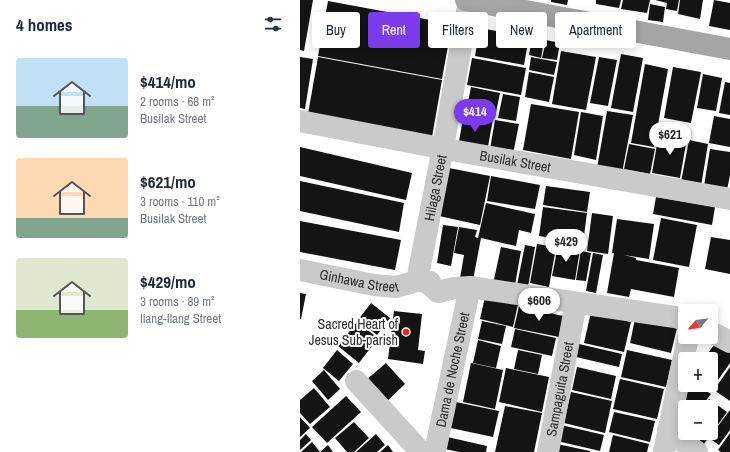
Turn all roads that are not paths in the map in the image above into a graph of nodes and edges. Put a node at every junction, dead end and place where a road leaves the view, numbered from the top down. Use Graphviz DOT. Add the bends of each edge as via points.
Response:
graph roads {
  1 [pos="468,0"];
  2 [pos="730,49"];
  3 [pos="300,121"];
  4 [pos="443,148"];
  5 [pos="730,200"];
  6 [pos="300,270"];
  7 [pos="422,281"];
  8 [pos="462,288"];
  9 [pos="576,303"];
  10 [pos="678,318"];
  11 [pos="718,336"];
  12 [pos="730,342"];
  13 [pos="687,344"];
  14 [pos="356,381"];
  15 [pos="668,431"];
  16 [pos="421,452"];
  17 [pos="435,452"];
  18 [pos="548,452"];
  19 [pos="664,452"];
  20 [pos="696,452"];
  1 -- 2 [label="main road"];
  1 -- 4 [label="street, Hilaga Street"];
  3 -- 4 [label="street, Busilak Street"];
  4 -- 5 [label="street, Busilak Street"];
  4 -- 7 [label="street, Hilaga Street"];
  6 -- 7 [label="street, Ginhawa Street" via="396,287"];
  7 -- 8 [label="street" via="438,292"];
  8 -- 9 [label="street"];
  8 -- 17 [label="street, Dama de Noche Street"];
  9 -- 10 [label="street"];
  9 -- 18 [label="street, Sampaguita Street"];
  11 -- 12 [label="street"];
  13 -- 15 [label="street"];
  14 -- 16 [label="street"];
  15 -- 19 [label="street"];
  15 -- 20 [label="street"];
}
